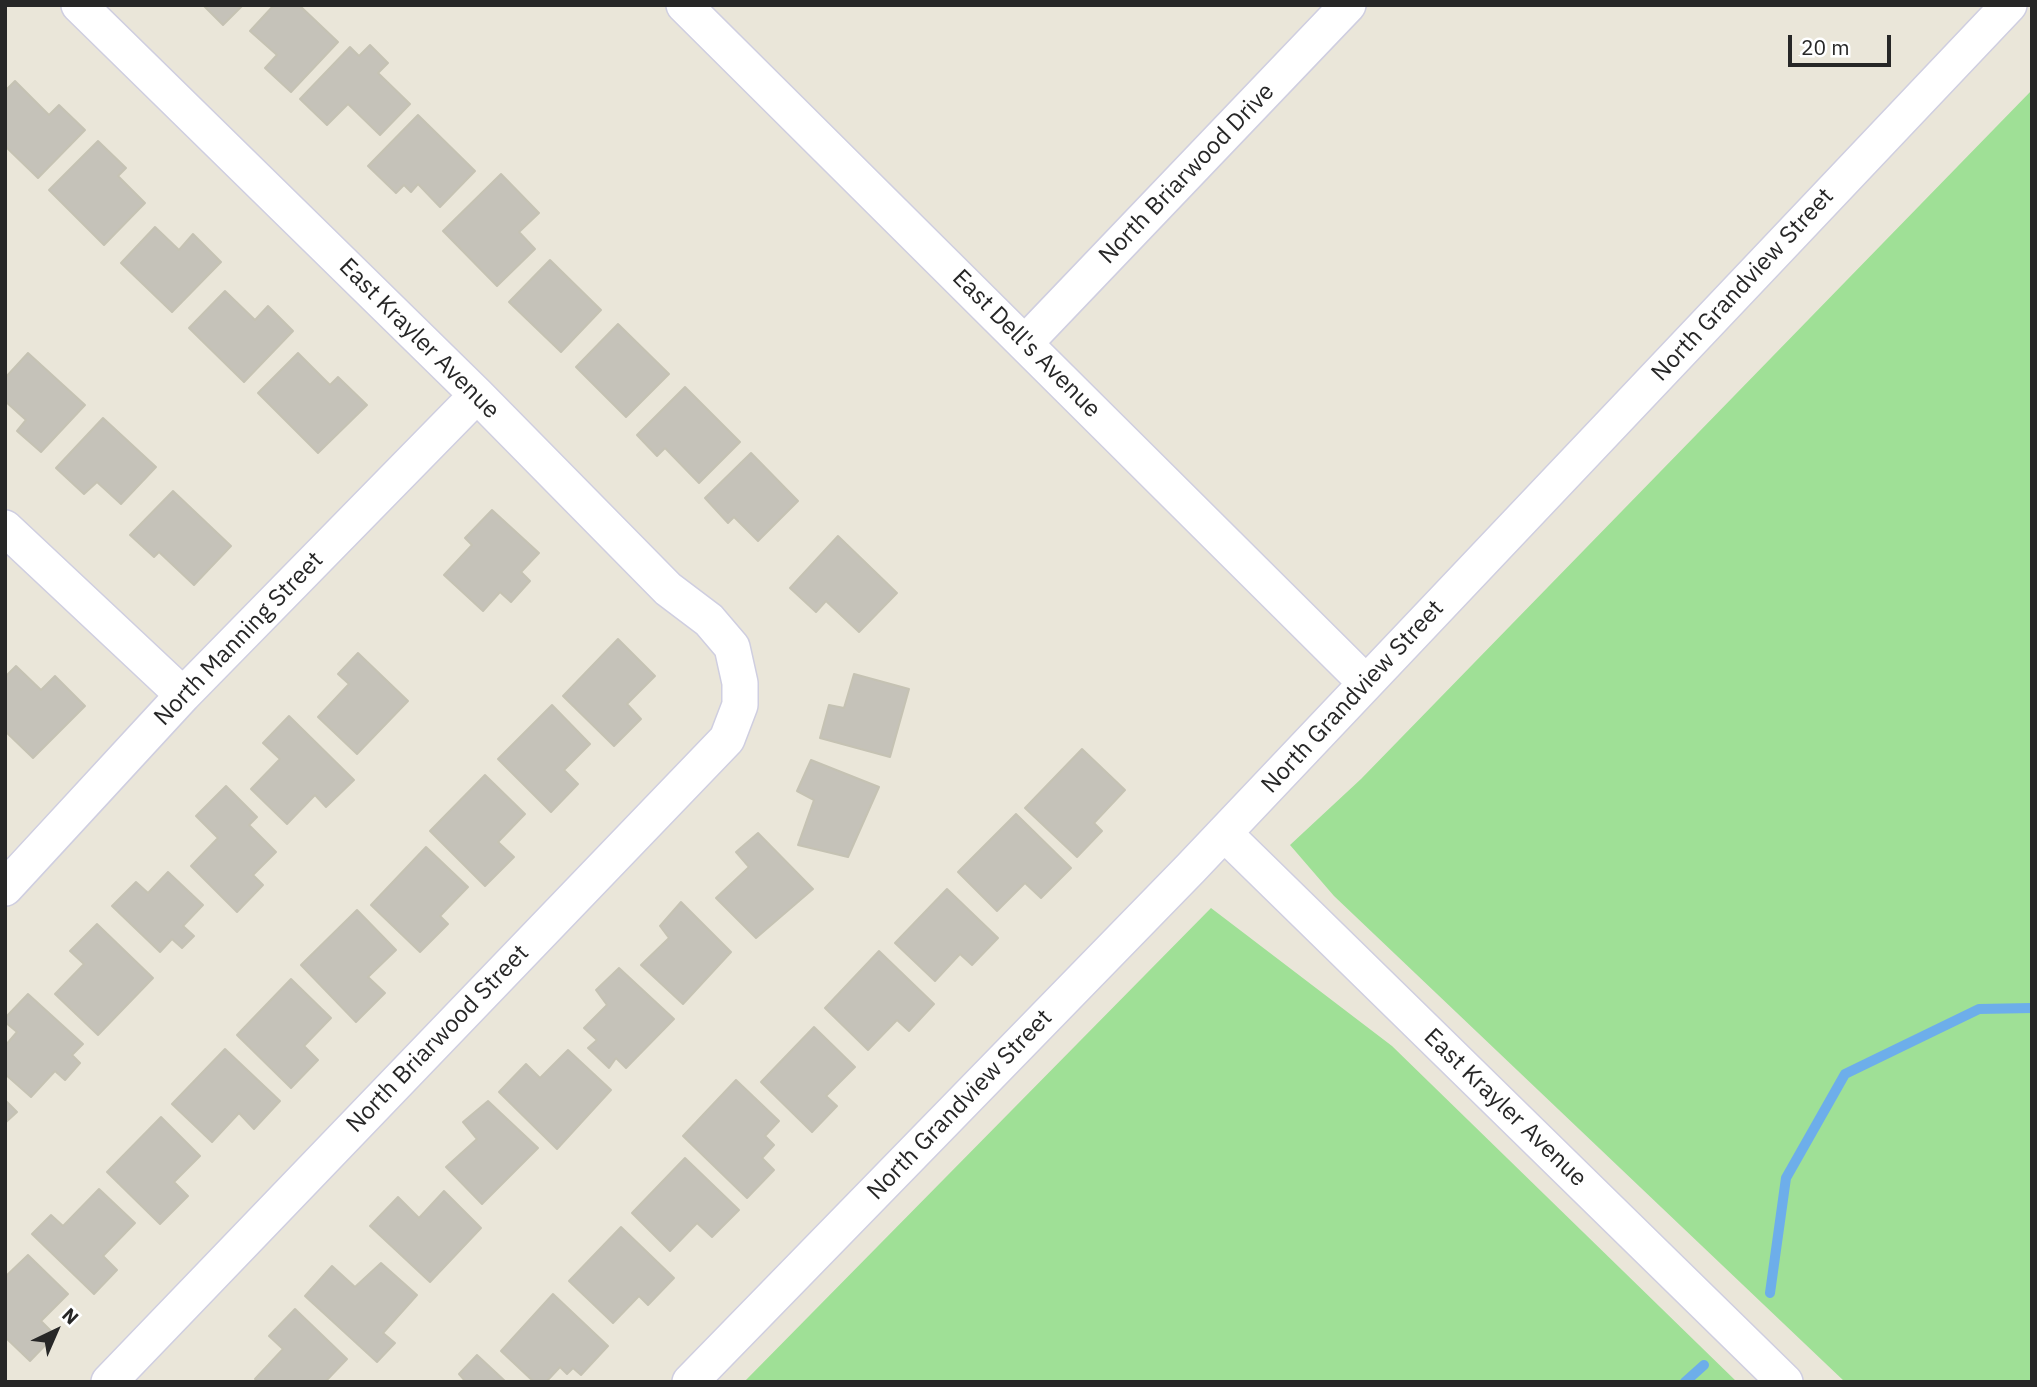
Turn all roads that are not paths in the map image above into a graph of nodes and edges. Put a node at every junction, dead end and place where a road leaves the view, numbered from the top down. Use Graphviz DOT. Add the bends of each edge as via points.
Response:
graph roads {
  1 [pos="79,5"];
  2 [pos="1348,5"];
  3 [pos="2009,5"];
  4 [pos="702,11"];
  5 [pos="1025,343"];
  6 [pos="477,395"];
  7 [pos="5,528"];
  8 [pos="740,683"];
  9 [pos="1366,683"];
  10 [pos="183,695"];
  11 [pos="1224,833"];
  12 [pos="5,888"];
  13 [pos="109,1382"];
  14 [pos="691,1382"];
  15 [pos="1785,1382"];
  1 -- 6 [label="street, East Krayler Avenue"];
  2 -- 5 [label="street, North Briarwood Drive"];
  3 -- 9 [label="street, North Grandview Street"];
  4 -- 5 [label="street, East Dell's Avenue"];
  5 -- 9 [label="street, East Dell's Avenue"];
  6 -- 8 [label="street, East Krayler Avenue" via="668,589 709,620 732,647"];
  6 -- 10 [label="street, North Manning Street"];
  7 -- 10 [label="street"];
  8 -- 13 [label="street, North Briarwood Street" via="740,705 727,739"];
  9 -- 11 [label="street, North Grandview Street"];
  10 -- 12 [label="street, North Manning Street"];
  11 -- 14 [label="street, North Grandview Street"];
  11 -- 15 [label="street, East Krayler Avenue"];
}
